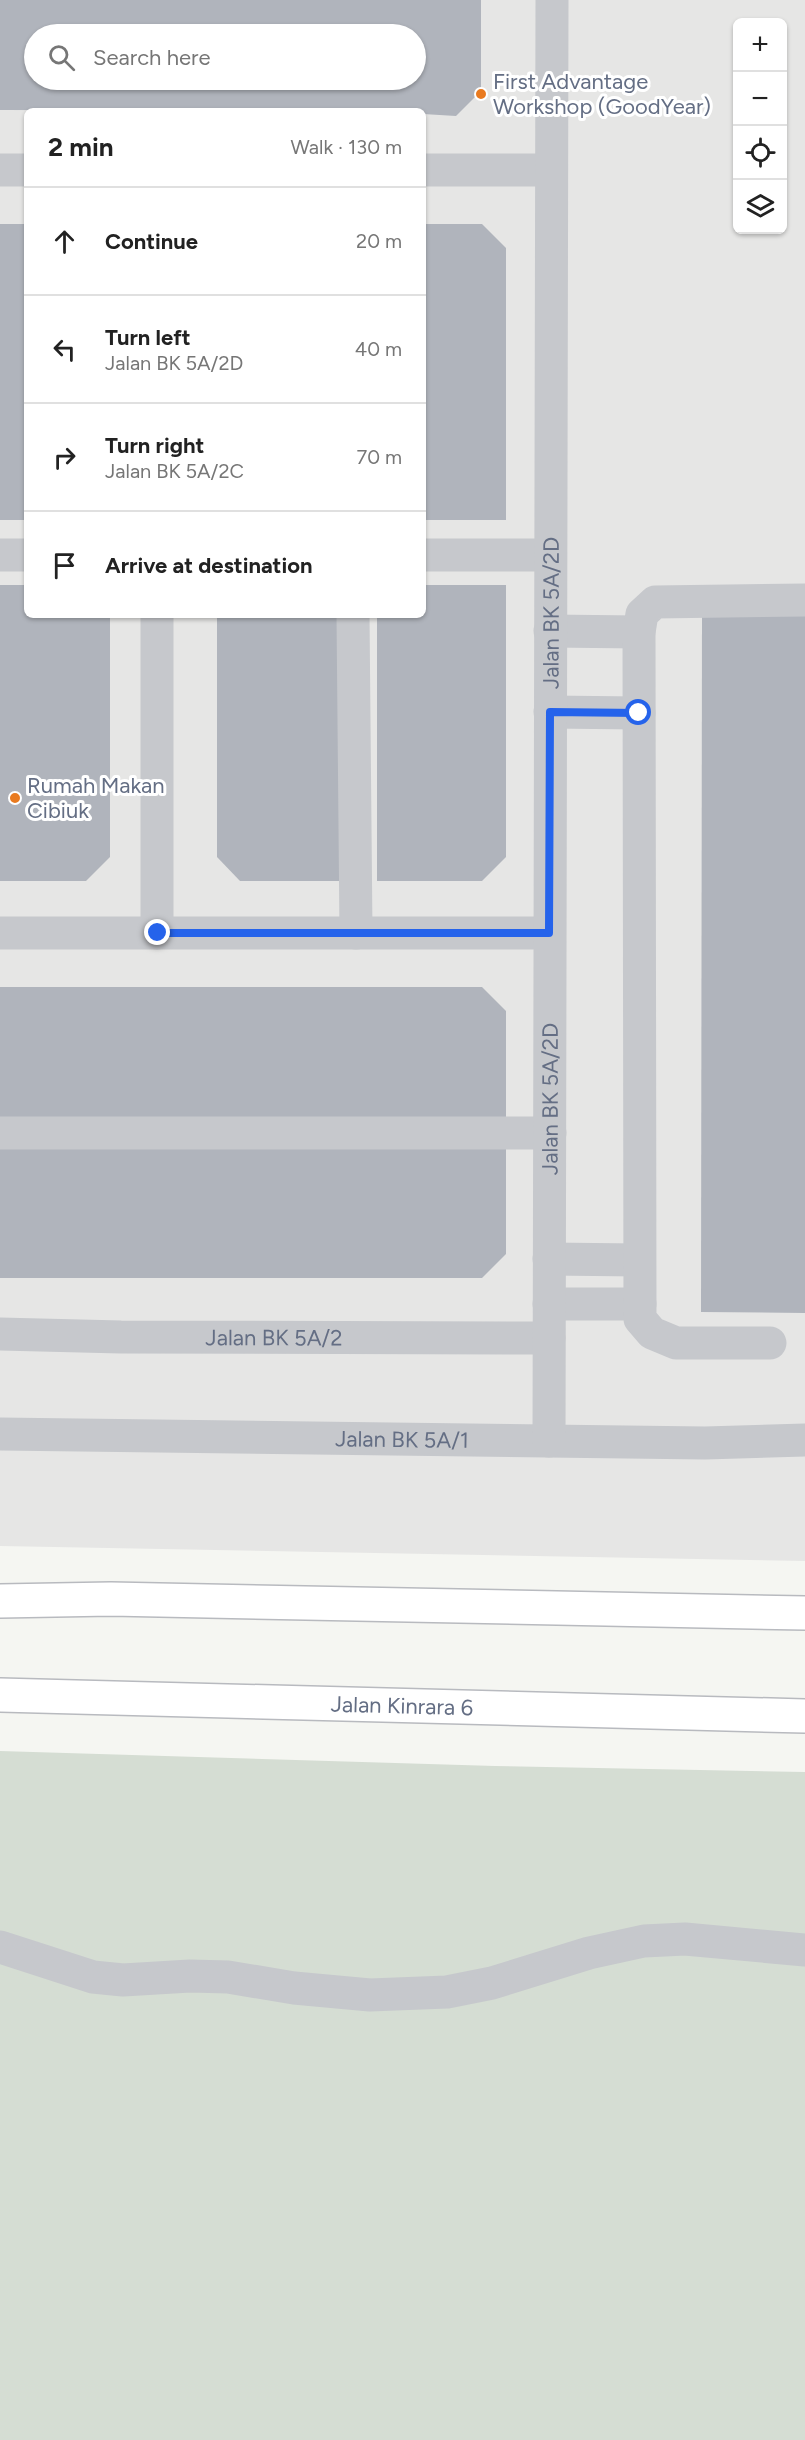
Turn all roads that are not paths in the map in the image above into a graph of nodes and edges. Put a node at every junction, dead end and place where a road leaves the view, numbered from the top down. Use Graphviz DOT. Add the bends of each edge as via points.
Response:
graph roads {
  1 [pos="552,0"];
  2 [pos="0,170"];
  3 [pos="24,170"];
  4 [pos="426,170"];
  5 [pos="551,170"];
  6 [pos="0,555"];
  7 [pos="24,555"];
  8 [pos="426,555"];
  9 [pos="550,555"];
  10 [pos="800,604"];
  11 [pos="158,618"];
  12 [pos="353,618"];
  13 [pos="550,631"];
  14 [pos="639,632"];
  15 [pos="550,712"];
  16 [pos="639,713"];
  17 [pos="0,933"];
  18 [pos="158,933"];
  19 [pos="356,933"];
  20 [pos="549,933"];
  21 [pos="550,1132"];
  22 [pos="0,1133"];
  23 [pos="549,1259"];
  24 [pos="639,1260"];
  25 [pos="549,1304"];
  26 [pos="640,1304"];
  27 [pos="0,1334"];
  28 [pos="549,1338"];
  29 [pos="770,1343"];
  30 [pos="0,1434"];
  31 [pos="805,1440"];
  32 [pos="549,1441"];
  33 [pos="0,1601"];
  34 [pos="805,1613"];
  35 [pos="0,1695"];
  36 [pos="805,1716"];
  37 [pos="0,1947"];
  38 [pos="805,1950"];
  1 -- 5 [label="street, Jalan BK 5A/2D"];
  2 -- 3 [label="street"];
  4 -- 5 [label="street"];
  5 -- 9 [label="street, Jalan BK 5A/2D"];
  6 -- 7 [label="street"];
  8 -- 9 [label="street"];
  9 -- 13 [label="street, Jalan BK 5A/2D"];
  10 -- 14 [label="street" via="655,602 642,614"];
  11 -- 18 [label="street"];
  12 -- 19 [label="street"];
  13 -- 14 [label="street"];
  13 -- 15 [label="street, Jalan BK 5A/2D"];
  14 -- 16 [label="street"];
  15 -- 16 [label="street"];
  15 -- 20 [label="street, Jalan BK 5A/2D"];
  16 -- 24 [label="street"];
  17 -- 18 [label="street"];
  18 -- 19 [label="street"];
  19 -- 20 [label="street"];
  20 -- 21 [label="street, Jalan BK 5A/2D"];
  21 -- 22 [label="street"];
  21 -- 23 [label="street, Jalan BK 5A/2D"];
  23 -- 24 [label="street"];
  23 -- 25 [label="street, Jalan BK 5A/2D"];
  24 -- 26 [label="street"];
  25 -- 26 [label="street"];
  25 -- 28 [label="street, Jalan BK 5A/2D"];
  26 -- 29 [label="street" via="640,1319 652,1333 676,1343"];
  27 -- 28 [label="street, Jalan BK 5A/2"];
  28 -- 32 [label="street, Jalan BK 5A/2D"];
  30 -- 32 [label="street, Jalan BK 5A/1"];
  31 -- 32 [label="street, Jalan BK 5A/1"];
  33 -- 34 [label="main road" via="123,1599"];
  35 -- 36 [label="main road, Jalan Kinrara 6"];
  37 -- 38 [label="street" via="93,1977 228,1977 370,1995 447,1992 644,1941 685,1939"];
}
